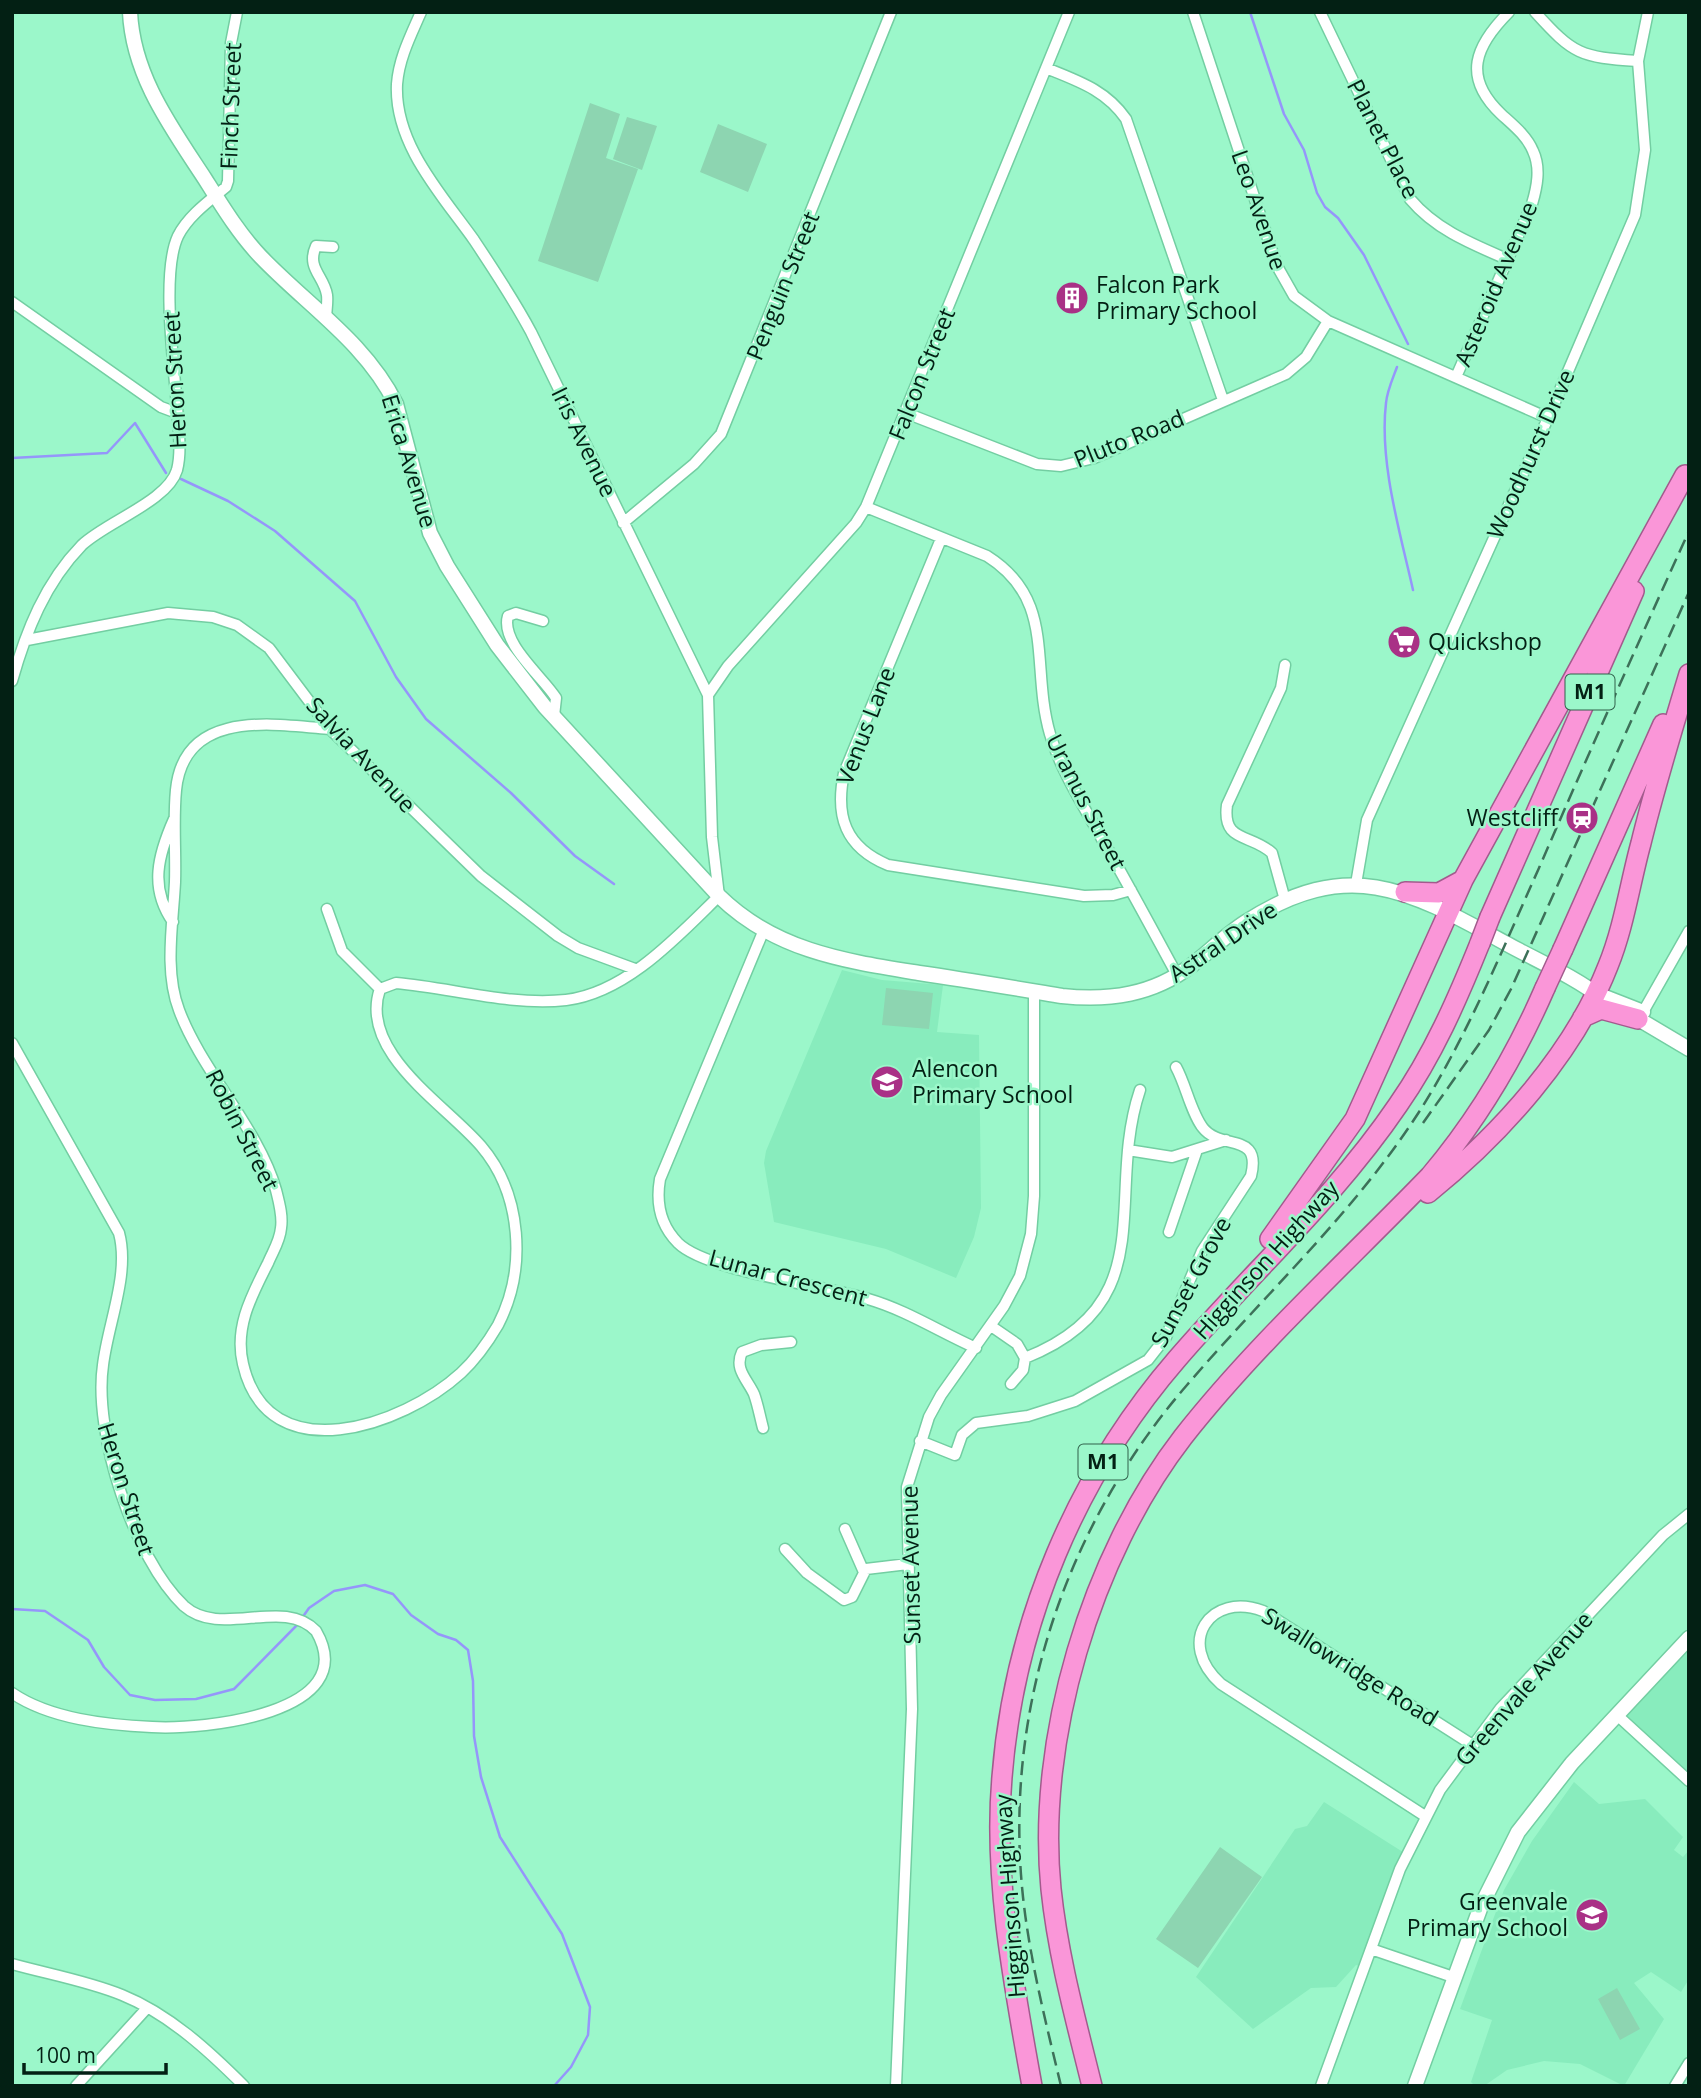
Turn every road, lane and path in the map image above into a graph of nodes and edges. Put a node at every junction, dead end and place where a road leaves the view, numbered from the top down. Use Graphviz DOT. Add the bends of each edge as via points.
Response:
graph roads {
  1 [pos="130,12"];
  2 [pos="237,12"];
  3 [pos="421,12"];
  4 [pos="891,12"];
  5 [pos="1069,12"];
  6 [pos="1193,12"];
  7 [pos="1320,12"];
  8 [pos="1509,12"];
  9 [pos="1535,12"];
  10 [pos="1648,12"];
  11 [pos="1638,61"];
  12 [pos="1046,68"];
  13 [pos="216,196"];
  14 [pos="333,247"];
  15 [pos="1509,260"];
  16 [pos="12,302"];
  17 [pos="326,319"];
  18 [pos="1328,321"];
  19 [pos="1457,377"];
  20 [pos="1223,400"];
  21 [pos="177,413"];
  22 [pos="906,413"];
  23 [pos="1548,418"];
  24 [pos="1687,471"];
  25 [pos="866,507"];
  26 [pos="623,523"];
  27 [pos="941,539"];
  28 [pos="543,621"];
  29 [pos="27,640"];
  30 [pos="1689,661"];
  31 [pos="1285,665"];
  32 [pos="1689,674"];
  33 [pos="12,681"];
  34 [pos="708,695"];
  35 [pos="554,716"];
  36 [pos="330,729"];
  37 [pos="176,814"];
  38 [pos="1463,880"];
  39 [pos="1356,884"];
  40 [pos="1131,890"];
  41 [pos="1405,892"];
  42 [pos="719,896"];
  43 [pos="1285,900"];
  44 [pos="327,909"];
  45 [pos="1448,912"];
  46 [pos="173,922"];
  47 [pos="1689,931"];
  48 [pos="763,932"];
  49 [pos="635,970"];
  50 [pos="1177,975"];
  51 [pos="380,989"];
  52 [pos="1034,991"];
  53 [pos="1596,993"];
  54 [pos="1641,1015"];
  55 [pos="1583,1017"];
  56 [pos="1689,1042"];
  57 [pos="12,1043"];
  58 [pos="1689,1049"];
  59 [pos="1176,1067"];
  60 [pos="1140,1090"];
  61 [pos="1226,1140"];
  62 [pos="1128,1150"];
  63 [pos="1197,1150"];
  64 [pos="1169,1233"];
  65 [pos="1362,1246"];
  66 [pos="991,1326"];
  67 [pos="791,1342"];
  68 [pos="976,1348"];
  69 [pos="1026,1358"];
  70 [pos="1176,1360"];
  71 [pos="1010,1384"];
  72 [pos="763,1428"];
  73 [pos="920,1441"];
  74 [pos="1689,1514"];
  75 [pos="845,1529"];
  76 [pos="785,1549"];
  77 [pos="908,1564"];
  78 [pos="863,1570"];
  79 [pos="1689,1638"];
  80 [pos="12,1693"];
  81 [pos="1617,1715"];
  82 [pos="1471,1744"];
  83 [pos="1689,1781"];
  84 [pos="1425,1816"];
  85 [pos="1371,1949"];
  86 [pos="12,1964"];
  87 [pos="1456,1978"];
  88 [pos="147,2008"];
  89 [pos="1689,2063"];
  90 [pos="76,2086"];
  91 [pos="244,2086"];
  92 [pos="896,2086"];
  93 [pos="1032,2086"];
  94 [pos="1092,2086"];
  95 [pos="1321,2086"];
  96 [pos="1415,2086"];
  97 [pos="1675,2086"];
  1 -- 13 [label="street, Erica Avenue" via="134,46 147,84"];
  2 -- 13 [label="street, Finch Street" via="231,43 228,181"];
  3 -- 26 [label="street, Iris Avenue" via="397,84 406,135 424,170 513,299"];
  4 -- 26 [label="street, Penguin Street" via="721,434 694,464"];
  5 -- 12 [label="street, Falcon Street"];
  6 -- 18 [label="street, Leo Avenue" via="1277,266 1294,296"];
  7 -- 15 [label="street, Planet Place" via="1410,199 1455,236"];
  8 -- 15 [label="street, Asteroid Avenue" via="1485,40 1477,70 1479,85 1522,134 1538,166 1532,204"];
  9 -- 11 [label="street" via="1578,52 1594,58"];
  10 -- 11 [label="street, Woodhurst Drive"];
  11 -- 23 [label="street, Woodhurst Drive" via="1645,150 1636,215"];
  12 -- 20 [label="street" via="1102,92 1126,119"];
  12 -- 22 [label="street, Falcon Street"];
  13 -- 17 [label="street, Erica Avenue" via="260,256"];
  13 -- 21 [label="street, Heron Street" via="186,224 173,250 171,314"];
  14 -- 17 [label="street" via="316,246 312,257 327,296"];
  15 -- 19 [label="street, Asteroid Avenue"];
  16 -- 21 [label="street" via="161,407"];
  17 -- 35 [label="street, Erica Avenue" via="387,385 438,548 497,645"];
  18 -- 19 [label="street, Leo Avenue"];
  18 -- 20 [label="street, Pluto Road" via="1316,344 1286,374"];
  19 -- 23 [label="street, Leo Avenue"];
  20 -- 22 [label="street, Pluto Road" via="1094,458 1061,466 1025,460"];
  21 -- 29 [label="street, Heron Street" via="179,459 172,482 75,553 43,597"];
  22 -- 25 [label="street, Falcon Street"];
  23 -- 39 [label="street, Woodhurst Drive" via="1367,820"];
  24 -- 38 [label="highway"];
  24 -- 70 [label="highway, Higginson Highway / M1, bridge" via="1423,1066 1376,1136"];
  25 -- 27 [label="street, Uranus Street"];
  25 -- 34 [label="street, Falcon Street" via="727,666"];
  26 -- 34 [label="street, Iris Avenue"];
  27 -- 40 [label="street, Uranus Street" via="1005,567 1031,601 1050,734 1072,785"];
  27 -- 40 [label="street, Venus Lane" via="844,773 839,796 847,830 859,847 888,865 1083,896"];
  28 -- 35 [label="street" via="516,613 506,622 516,648 556,698"];
  29 -- 33 [label="street, Heron Street"];
  29 -- 36 [label="street, Salvia Avenue" via="168,613 213,617 237,625 269,648"];
  30 -- 65 [label="highway, Higginson Highway / M1, bridge" via="1513,1058 1462,1137"];
  31 -- 43 [label="street" via="1281,688 1227,805 1226,822 1231,831 1272,853"];
  32 -- 53 [label="highway" via="1655,784 1617,938"];
  34 -- 42 [label="street, Iris Avenue" via="712,838"];
  35 -- 42 [label="street, Erica Avenue"];
  36 -- 37 [label="street, Robin Street" via="239,725 208,737 183,764"];
  36 -- 49 [label="street, Salvia Avenue" via="520,909 578,948"];
  37 -- 46 [label="street, Robin Street"];
  37 -- 46 [label="street" via="157,870 162,905"];
  38 -- 41 [label="highway" via="1439,893"];
  38 -- 45 [label="highway"];
  39 -- 41 [label="street, Astral Drive"];
  39 -- 43 [label="street, Astral Drive"];
  40 -- 50 [label="street, Uranus Street"];
  41 -- 45 [label="street, Astral Drive"];
  42 -- 48 [label="street, Astral Drive"];
  42 -- 49 [label="street"];
  43 -- 50 [label="street, Astral Drive" via="1245,923"];
  44 -- 51 [label="street" via="342,951"];
  45 -- 53 [label="street, Astral Drive"];
  45 -- 70 [label="highway" via="1355,1119 1300,1199"];
  46 -- 51 [label="street, Robin Street" via="172,976 180,1012 275,1186 282,1224 279,1240 250,1302 240,1340 243,1364 262,1406 295,1427 333,1431 358,1426 399,1411 459,1375 498,1324 516,1265 512,1206 502,1178 483,1147 400,1066 389,1049 374,1005"];
  47 -- 54 [label="street"];
  48 -- 52 [label="street, Astral Drive" via="836,959"];
  48 -- 68 [label="street, Lunar Crescent" via="660,1178 657,1198 662,1218 679,1244 703,1257 867,1298"];
  49 -- 51 [label="street" via="608,987 566,1000 508,998 397,983"];
  50 -- 52 [label="street, Astral Drive" via="1118,997 1078,998"];
  52 -- 66 [label="street, Sunset Avenue" via="1031,1234 1020,1276"];
  53 -- 54 [label="street, Astral Drive"];
  53 -- 55 [label="highway"];
  54 -- 55 [label="highway" via="1601,1009"];
  54 -- 56 [label="street"];
  54 -- 58 [label="street"];
  55 -- 65 [label="highway" via="1513,1111 1434,1188"];
  57 -- 80 [label="street, Heron Street" via="119,1233 122,1258 102,1367 102,1414 146,1556 177,1598 198,1615 225,1620 284,1618 312,1627 327,1656 319,1682 306,1693 242,1720 138,1726 39,1709"];
  59 -- 61 [label="street, Sunset Grove" via="1201,1126 1208,1134"];
  60 -- 62 [label="street"];
  61 -- 63 [label="street"];
  61 -- 73 [label="street, Sunset Grove" via="1251,1154 1251,1176 1202,1251 1166,1337 1148,1360 1075,1401 1028,1416 976,1423 962,1435 955,1455"];
  62 -- 63 [label="street" via="1163,1157"];
  62 -- 69 [label="street" via="1127,1206 1112,1285 1075,1331"];
  63 -- 64 [label="street"];
  65 -- 94 [label="highway, Higginson Highway / M1" via="1233,1379 1182,1439 1134,1513 1087,1621 1062,1718 1049,1836 1056,1925"];
  66 -- 68 [label="street, Sunset Avenue"];
  66 -- 69 [label="street" via="1017,1344"];
  67 -- 72 [label="street" via="761,1345 742,1352 738,1360"];
  68 -- 73 [label="street, Sunset Avenue" via="941,1395"];
  69 -- 71 [label="street" via="1023,1370"];
  70 -- 93 [label="highway, Higginson Highway / M1" via="1129,1419 1072,1516 1048,1570 1021,1664 1002,1778 1001,1837 1017,2000"];
  73 -- 77 [label="street, Sunset Avenue" via="907,1487"];
  74 -- 82 [label="street, Greenvale Avenue" via="1663,1535"];
  75 -- 78 [label="street"];
  76 -- 78 [label="street" via="845,1600 852,1597"];
  77 -- 78 [label="street"];
  77 -- 92 [label="street, Sunset Avenue" via="912,1709"];
  79 -- 81 [label="street"];
  81 -- 83 [label="street"];
  81 -- 87 [label="street" via="1550,1787 1518,1832 1495,1874"];
  82 -- 84 [label="street, Greenvale Avenue"];
  82 -- 84 [label="street, Swallowridge Road" via="1263,1611 1236,1607 1205,1624 1200,1655 1215,1679"];
  84 -- 85 [label="street, Greenvale Avenue"];
  85 -- 87 [label="street"];
  85 -- 95 [label="street, Greenvale Avenue"];
  86 -- 88 [label="street" via="121,1994"];
  87 -- 96 [label="street"];
  88 -- 90 [label="street"];
  88 -- 91 [label="street" via="211,2053"];
  89 -- 97 [label="street"];
}
